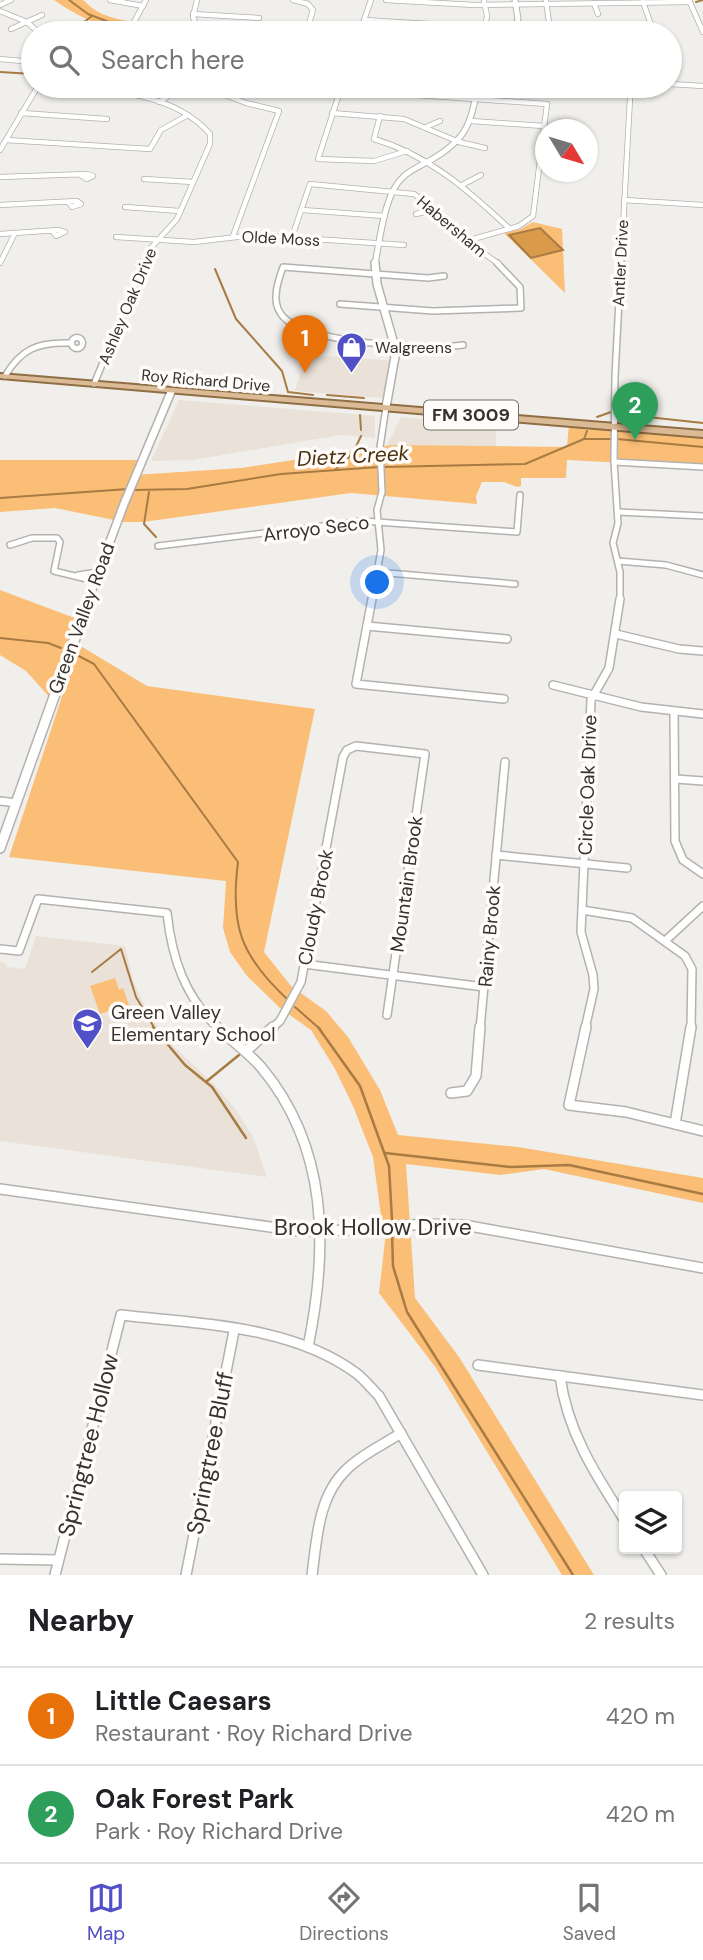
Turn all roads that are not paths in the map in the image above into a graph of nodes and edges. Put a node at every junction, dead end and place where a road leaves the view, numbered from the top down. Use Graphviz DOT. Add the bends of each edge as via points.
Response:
graph roads {
  1 [pos="10,0"];
  2 [pos="110,0"];
  3 [pos="146,0"];
  4 [pos="197,0"];
  5 [pos="293,0"];
  6 [pos="314,0"];
  7 [pos="370,0"];
  8 [pos="386,0"];
  9 [pos="690,1"];
  10 [pos="485,2"];
  11 [pos="516,2"];
  12 [pos="546,2"];
  13 [pos="643,2"];
  14 [pos="594,3"];
  15 [pos="305,4"];
  16 [pos="0,5"];
  17 [pos="143,6"];
  18 [pos="0,11"];
  19 [pos="597,14"];
  20 [pos="703,14"];
  21 [pos="41,15"];
  22 [pos="193,15"];
  23 [pos="696,15"];
  24 [pos="259,18"];
  25 [pos="25,21"];
  26 [pos="29,21"];
  27 [pos="135,21"];
  28 [pos="195,21"];
  29 [pos="311,21"];
  30 [pos="380,21"];
  31 [pos="485,21"];
  32 [pos="517,21"];
  33 [pos="549,21"];
  34 [pos="650,21"];
  35 [pos="21,25"];
  36 [pos="11,29"];
  37 [pos="703,32"];
  38 [pos="0,59"];
  39 [pos="21,61"];
  40 [pos="682,85"];
  41 [pos="703,86"];
  42 [pos="31,98"];
  43 [pos="146,98"];
  44 [pos="165,98"];
  45 [pos="233,98"];
  46 [pos="337,98"];
  47 [pos="445,98"];
  48 [pos="629,98"];
  49 [pos="475,100"];
  50 [pos="159,102"];
  51 [pos="22,113"];
  52 [pos="332,113"];
  53 [pos="188,116"];
  54 [pos="380,116"];
  55 [pos="107,119"];
  56 [pos="545,119"];
  57 [pos="440,121"];
  58 [pos="471,121"];
  59 [pos="535,125"];
  60 [pos="426,127"];
  61 [pos="6,140"];
  62 [pos="459,142"];
  63 [pos="485,148"];
  64 [pos="0,150"];
  65 [pos="407,151"];
  66 [pos="425,162"];
  67 [pos="481,175"];
  68 [pos="82,176"];
  69 [pos="0,177"];
  70 [pos="144,178"];
  71 [pos="193,182"];
  72 [pos="537,182"];
  73 [pos="462,184"];
  74 [pos="392,191"];
  75 [pos="624,200"];
  76 [pos="69,203"];
  77 [pos="0,205"];
  78 [pos="703,205"];
  79 [pos="125,207"];
  80 [pos="302,210"];
  81 [pos="435,210"];
  82 [pos="180,211"];
  83 [pos="416,214"];
  84 [pos="385,216"];
  85 [pos="510,229"];
  86 [pos="53,232"];
  87 [pos="15,233"];
  88 [pos="0,234"];
  89 [pos="233,236"];
  90 [pos="116,237"];
  91 [pos="292,237"];
  92 [pos="156,240"];
  93 [pos="466,241"];
  94 [pos="378,243"];
  95 [pos="404,245"];
  96 [pos="0,263"];
  97 [pos="376,274"];
  98 [pos="444,276"];
  99 [pos="340,304"];
  100 [pos="384,307"];
  101 [pos="69,343"];
  102 [pos="394,343"];
  103 [pos="463,345"];
  104 [pos="2,376"];
  105 [pos="94,384"];
  106 [pos="170,391"];
  107 [pos="386,407"];
  108 [pos="615,430"];
  109 [pos="703,434"];
  110 [pos="614,462"];
  111 [pos="703,467"];
  112 [pos="520,495"];
  113 [pos="618,512"];
  114 [pos="703,516"];
  115 [pos="377,521"];
  116 [pos="10,545"];
  117 [pos="158,546"];
  118 [pos="618,561"];
  119 [pos="377,572"];
  120 [pos="703,575"];
  121 [pos="96,576"];
  122 [pos="515,584"];
  123 [pos="367,626"];
  124 [pos="616,634"];
  125 [pos="507,639"];
  126 [pos="703,652"];
  127 [pos="553,685"];
  128 [pos="595,694"];
  129 [pos="504,699"];
  130 [pos="674,712"];
  131 [pos="703,714"];
  132 [pos="425,754"];
  133 [pos="505,762"];
  134 [pos="676,779"];
  135 [pos="703,781"];
  136 [pos="0,801"];
  137 [pos="17,803"];
  138 [pos="0,848"];
  139 [pos="496,855"];
  140 [pos="584,863"];
  141 [pos="628,868"];
  142 [pos="703,874"];
  143 [pos="703,906"];
  144 [pos="582,910"];
  145 [pos="664,941"];
  146 [pos="0,949"];
  147 [pos="304,964"];
  148 [pos="394,975"];
  149 [pos="484,987"];
  150 [pos="387,1015"];
  151 [pos="246,1051"];
  152 [pos="451,1093"];
  153 [pos="675,1124"];
  154 [pos="703,1131"];
  155 [pos="0,1189"];
  156 [pos="323,1231"];
  157 [pos="703,1268"];
  158 [pos="234,1331"];
  159 [pos="308,1347"];
  160 [pos="478,1365"];
  161 [pos="560,1376"];
  162 [pos="703,1395"];
  163 [pos="401,1433"];
  164 [pos="619,1511"];
  165 [pos="647,1554"];
  166 [pos="0,1559"];
  167 [pos="58,1560"];
  168 [pos="55,1575"];
  169 [pos="186,1575"];
  170 [pos="312,1575"];
  171 [pos="483,1575"];
  172 [pos="661,1575"];
  1 -- 16 [label="street"];
  2 -- 17 [label="street"];
  3 -- 17 [label="street"];
  4 -- 22 [label="street"];
  5 -- 15 [label="street"];
  6 -- 15 [label="street"];
  7 -- 30 [label="street" via="364,20"];
  8 -- 10 [label="street"];
  9 -- 13 [label="street"];
  9 -- 23 [label="street"];
  10 -- 11 [label="street"];
  10 -- 31 [label="street"];
  11 -- 12 [label="street"];
  11 -- 32 [label="street"];
  12 -- 14 [label="street"];
  12 -- 33 [label="street"];
  13 -- 14 [label="street"];
  13 -- 34 [label="street"];
  14 -- 19 [label="street"];
  15 -- 29 [label="street" via="314,12"];
  17 -- 27 [label="street"];
  18 -- 25 [label="street"];
  20 -- 23 [label="street"];
  21 -- 26 [label="street"];
  22 -- 24 [label="street"];
  22 -- 28 [label="street"];
  23 -- 37 [label="street"];
  35 -- 36 [label="street"];
  38 -- 39 [label="street"];
  40 -- 41 [label="street"];
  42 -- 51 [label="street"];
  43 -- 50 [label="street, Ashley Oak Drive"];
  44 -- 50 [label="street"];
  45 -- 89 [label="street" via="279,111"];
  46 -- 52 [label="street"];
  47 -- 49 [label="street"];
  48 -- 75 [label="street, Antler Drive"];
  49 -- 56 [label="street" via="547,104"];
  49 -- 58 [label="street"];
  50 -- 53 [label="street, Ashley Oak Drive"];
  51 -- 55 [label="street"];
  51 -- 61 [label="street"];
  52 -- 54 [label="street"];
  52 -- 65 [label="street" via="318,159 374,161"];
  53 -- 61 [label="street" via="161,130 150,149"];
  53 -- 71 [label="street, Ashley Oak Drive" via="210,134"];
  54 -- 60 [label="street"];
  54 -- 65 [label="street" via="374,139"];
  57 -- 60 [label="street"];
  58 -- 59 [label="street"];
  58 -- 62 [label="street"];
  60 -- 62 [label="street"];
  61 -- 64 [label="street"];
  62 -- 63 [label="street"];
  62 -- 66 [label="street"];
  65 -- 66 [label="street"];
  66 -- 73 [label="street"];
  66 -- 74 [label="street" via="402,177"];
  67 -- 73 [label="street"];
  68 -- 69 [label="street"];
  70 -- 71 [label="street"];
  71 -- 82 [label="street, Ashley Oak Drive"];
  72 -- 85 [label="street" via="533,216"];
  73 -- 85 [label="street"];
  74 -- 80 [label="street, Habersham" via="310,184"];
  74 -- 81 [label="street, Habersham" via="414,194"];
  74 -- 84 [label="street"];
  75 -- 78 [label="street"];
  75 -- 108 [label="street, Antler Drive"];
  76 -- 77 [label="street"];
  79 -- 82 [label="street"];
  80 -- 84 [label="street"];
  80 -- 91 [label="street"];
  81 -- 83 [label="street"];
  81 -- 93 [label="street, Habersham"];
  82 -- 92 [label="street, Ashley Oak Drive"];
  84 -- 94 [label="street"];
  85 -- 93 [label="street"];
  86 -- 87 [label="street"];
  87 -- 88 [label="street"];
  87 -- 96 [label="street"];
  89 -- 91 [label="street, Olde Moss"];
  89 -- 92 [label="street, Olde Moss" via="194,242"];
  90 -- 92 [label="street, Olde Moss"];
  91 -- 94 [label="street, Olde Moss"];
  92 -- 105 [label="street, Ashley Oak Drive"];
  93 -- 100 [label="street, Habersham" via="484,251 520,288 521,308 453,312"];
  94 -- 95 [label="street, Olde Moss"];
  94 -- 97 [label="street"];
  97 -- 98 [label="street"];
  97 -- 100 [label="street"];
  97 -- 102 [label="street" via="283,267 276,301 285,321 307,333"];
  99 -- 100 [label="street"];
  100 -- 102 [label="street"];
  101 -- 104 [label="street" via="27,347"];
  102 -- 103 [label="street"];
  102 -- 107 [label="street" via="396,360"];
  104 -- 105 [label="main road, Roy Richard Drive / FM 3009"];
  105 -- 106 [label="main road, Roy Richard Drive / FM 3009"];
  106 -- 107 [label="main road, Roy Richard Drive / FM 3009"];
  106 -- 121 [label="street, Green Valley Road"];
  107 -- 108 [label="main road, Roy Richard Drive / FM 3009"];
  107 -- 115 [label="street"];
  108 -- 109 [label="main road, Roy Richard Drive / FM 3009"];
  108 -- 110 [label="street, Circle Oak Drive"];
  110 -- 111 [label="street"];
  110 -- 113 [label="street, Circle Oak Drive"];
  112 -- 115 [label="street, Arroyo Seco" via="517,532"];
  113 -- 114 [label="street"];
  113 -- 118 [label="street, Circle Oak Drive" via="613,543"];
  115 -- 117 [label="street, Arroyo Seco"];
  115 -- 119 [label="street" via="381,550"];
  116 -- 121 [label="street" via="32,538 57,538 53,570"];
  118 -- 120 [label="street" via="666,565"];
  118 -- 124 [label="street, Circle Oak Drive"];
  119 -- 122 [label="street"];
  119 -- 123 [label="street"];
  121 -- 137 [label="street, Green Valley Road"];
  123 -- 125 [label="street"];
  123 -- 129 [label="street" via="356,684"];
  124 -- 126 [label="street" via="670,650"];
  124 -- 128 [label="street, Circle Oak Drive" via="609,668"];
  127 -- 128 [label="street"];
  128 -- 130 [label="street" via="623,704"];
  128 -- 140 [label="street, Circle Oak Drive" via="590,709"];
  130 -- 131 [label="street"];
  130 -- 134 [label="street"];
  132 -- 147 [label="street, Cloudy Brook" via="351,748 343,757"];
  132 -- 148 [label="street, Mountain Brook"];
  133 -- 139 [label="street, Rainy Brook"];
  134 -- 135 [label="street"];
  134 -- 142 [label="street" via="677,850"];
  136 -- 137 [label="street"];
  137 -- 138 [label="street, Green Valley Road"];
  139 -- 140 [label="street"];
  139 -- 149 [label="street, Rainy Brook"];
  140 -- 141 [label="street"];
  140 -- 144 [label="street, Circle Oak Drive"];
  143 -- 145 [label="street"];
  144 -- 145 [label="street" via="627,916"];
  144 -- 153 [label="street, Circle Oak Drive" via="581,932 594,989 569,1105"];
  145 -- 153 [label="street" via="685,957 693,981 692,1017"];
  146 -- 151 [label="street" via="19,951 38,899 167,913 171,952 188,992 217,1027"];
  147 -- 148 [label="street"];
  147 -- 151 [label="street, Cloudy Brook" via="287,1010"];
  148 -- 149 [label="street"];
  148 -- 150 [label="street, Mountain Brook"];
  149 -- 152 [label="street, Rainy Brook" via="476,1076 467,1091"];
  151 -- 156 [label="street" via="279,1088 305,1137 318,1180"];
  153 -- 154 [label="street"];
  155 -- 156 [label="street, Brook Hollow Drive"];
  156 -- 157 [label="street, Brook Hollow Drive" via="464,1225"];
  156 -- 159 [label="street"];
  158 -- 159 [label="street"];
  158 -- 167 [label="street, Springtree Hollow" via="121,1315"];
  158 -- 169 [label="street, Springtree Bluff"];
  159 -- 163 [label="street" via="337,1359 370,1384"];
  160 -- 161 [label="street"];
  161 -- 162 [label="street"];
  161 -- 164 [label="street" via="563,1404 578,1445"];
  163 -- 170 [label="street" via="349,1467 330,1490"];
  163 -- 171 [label="street"];
  165 -- 172 [label="street"];
  166 -- 167 [label="street"];
  167 -- 168 [label="street, Springtree Hollow"];
}
